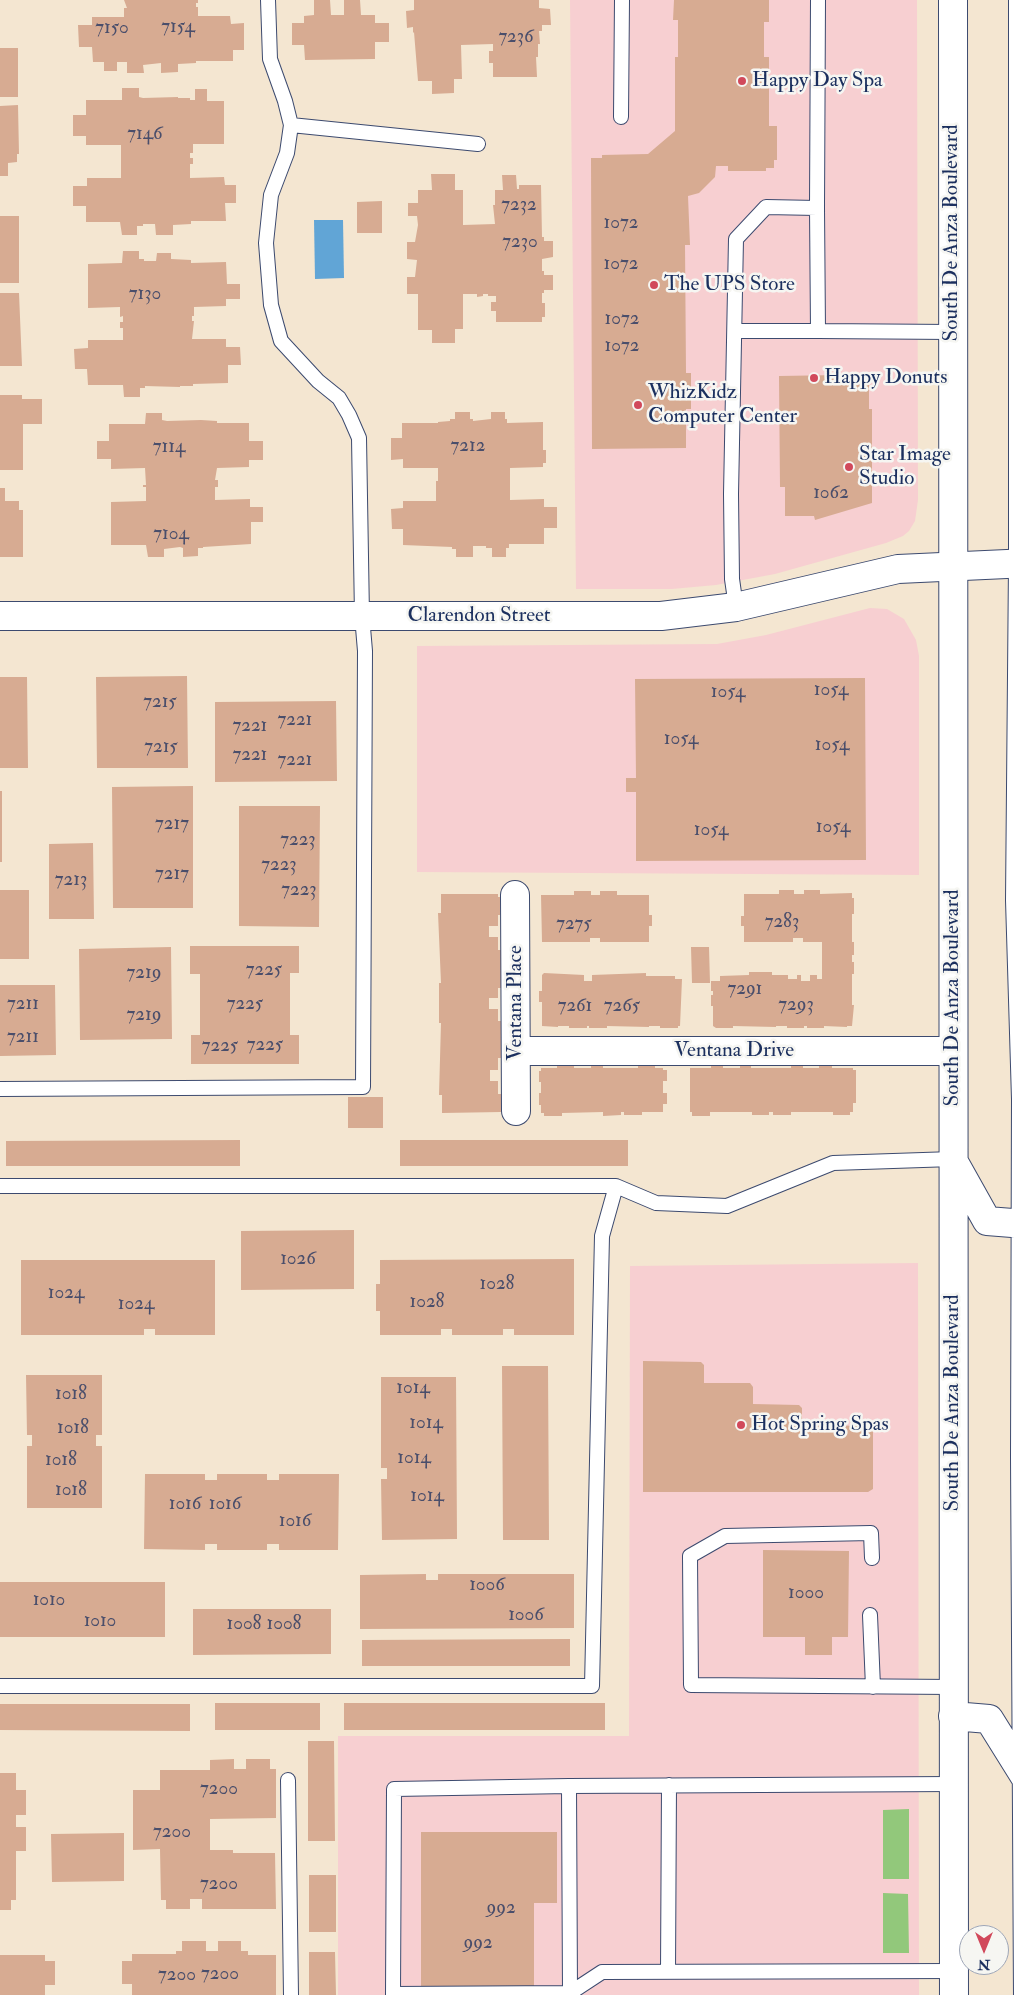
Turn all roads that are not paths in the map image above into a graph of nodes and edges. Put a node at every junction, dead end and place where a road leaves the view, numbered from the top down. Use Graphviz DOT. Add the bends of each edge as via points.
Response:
graph roads {
  1 [pos="268,0"];
  2 [pos="622,0"];
  3 [pos="818,0"];
  4 [pos="952,0"];
  5 [pos="1023,0"];
  6 [pos="621,117"];
  7 [pos="291,125"];
  8 [pos="478,144"];
  9 [pos="817,208"];
  10 [pos="735,331"];
  11 [pos="818,331"];
  12 [pos="952,332"];
  13 [pos="1026,381"];
  14 [pos="1026,451"];
  15 [pos="1026,563"];
  16 [pos="953,567"];
  17 [pos="736,607"];
  18 [pos="0,616"];
  19 [pos="362,616"];
  20 [pos="515,894"];
  21 [pos="516,1051"];
  22 [pos="953,1051"];
  23 [pos="0,1089"];
  24 [pos="516,1111"];
  25 [pos="953,1160"];
  26 [pos="0,1186"];
  27 [pos="616,1186"];
  28 [pos="1025,1224"];
  29 [pos="1027,1255"];
  30 [pos="1027,1356"];
  31 [pos="872,1558"];
  32 [pos="870,1615"];
  33 [pos="0,1686"];
  34 [pos="873,1687"];
  35 [pos="953,1687"];
  36 [pos="953,1716"];
  37 [pos="288,1780"];
  38 [pos="1026,1780"];
  39 [pos="954,1784"];
  40 [pos="669,1785"];
  41 [pos="569,1786"];
  42 [pos="668,1972"];
  43 [pos="954,1983"];
  44 [pos="570,1993"];
  45 [pos="291,1995"];
  46 [pos="1028,1995"];
  1 -- 7 [label="lane" via="270,59"];
  2 -- 6 [label="lane"];
  3 -- 9 [label="lane"];
  4 -- 12 [label="main road, South De Anza Boulevard"];
  5 -- 13 [label="main road"];
  7 -- 8 [label="lane"];
  7 -- 19 [label="lane" via="287,153 271,195 266,243 271,305 281,341 318,381 339,398 359,438"];
  9 -- 10 [label="lane" via="766,207 736,239"];
  9 -- 11 [label="lane"];
  10 -- 11 [label="lane"];
  10 -- 17 [label="lane" via="731,494 732,579"];
  11 -- 12 [label="lane"];
  12 -- 16 [label="main road, South De Anza Boulevard"];
  13 -- 14 [label="main road"];
  14 -- 15 [label="main road"];
  15 -- 16 [label="main road, Clarendon Street"];
  15 -- 28 [label="main road" via="1020,900 1026,1099"];
  16 -- 17 [label="main road, Clarendon Street" via="898,570"];
  16 -- 22 [label="main road, South De Anza Boulevard"];
  17 -- 19 [label="main road, Clarendon Street" via="661,616"];
  18 -- 19 [label="main road, Clarendon Street"];
  19 -- 23 [label="lane" via="365,651 363,1087"];
  20 -- 21 [label="main road, Ventana Place"];
  21 -- 22 [label="main road, Ventana Drive"];
  21 -- 24 [label="main road, Ventana Place"];
  22 -- 25 [label="main road, South De Anza Boulevard"];
  25 -- 27 [label="lane" via="833,1163 727,1206 656,1203"];
  25 -- 28 [label="main road" via="987,1221"];
  25 -- 35 [label="main road, South De Anza Boulevard"];
  26 -- 27 [label="lane"];
  27 -- 33 [label="lane" via="602,1236 592,1686"];
  28 -- 29 [label="main road"];
  29 -- 30 [label="main road"];
  30 -- 38 [label="main road"];
  31 -- 34 [label="lane" via="871,1533 725,1536 690,1556 691,1685"];
  32 -- 34 [label="lane"];
  34 -- 35 [label="lane"];
  35 -- 36 [label="main road, South De Anza Boulevard"];
  36 -- 38 [label="main road" via="988,1719"];
  36 -- 39 [label="main road, South De Anza Boulevard"];
  37 -- 45 [label="lane"];
  38 -- 46 [label="main road"];
  39 -- 40 [label="lane"];
  39 -- 43 [label="main road, South De Anza Boulevard"];
  40 -- 41 [label="lane"];
  40 -- 42 [label="lane"];
  41 -- 44 [label="lane"];
  41 -- 44 [label="lane" via="394,1789 393,1994"];
  42 -- 43 [label="lane"];
  42 -- 44 [label="lane" via="602,1972"];
}
